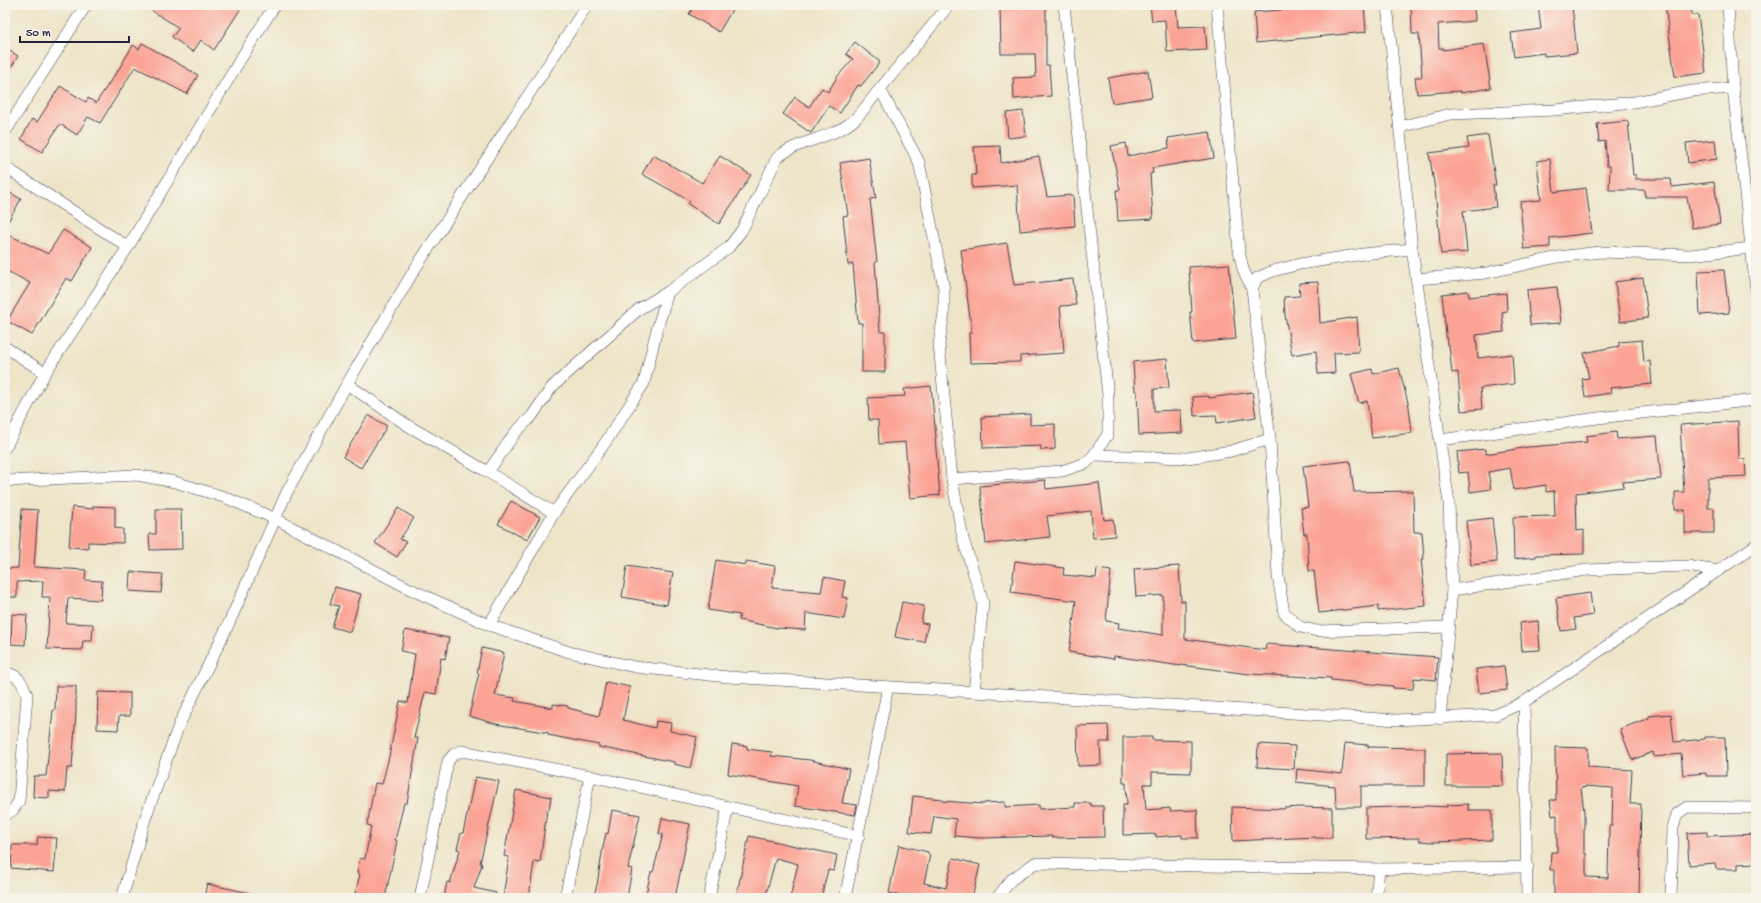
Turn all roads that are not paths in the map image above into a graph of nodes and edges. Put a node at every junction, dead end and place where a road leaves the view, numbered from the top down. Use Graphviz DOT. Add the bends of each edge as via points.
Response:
graph roads {
  1 [pos="86,5"];
  2 [pos="275,5"];
  3 [pos="587,5"];
  4 [pos="948,5"];
  5 [pos="1064,5"];
  6 [pos="1217,5"];
  7 [pos="1387,5"];
  8 [pos="1728,5"];
  9 [pos="1733,88"];
  10 [pos="880,89"];
  11 [pos="1400,126"];
  12 [pos="5,132"];
  13 [pos="5,167"];
  14 [pos="128,247"];
  15 [pos="1751,248"];
  16 [pos="1412,249"];
  17 [pos="1417,279"];
  18 [pos="1756,288"];
  19 [pos="1252,289"];
  20 [pos="668,292"];
  21 [pos="5,347"];
  22 [pos="45,373"];
  23 [pos="347,384"];
  24 [pos="1756,400"];
  25 [pos="1270,439"];
  26 [pos="1440,440"];
  27 [pos="5,448"];
  28 [pos="1094,455"];
  29 [pos="488,472"];
  30 [pos="952,479"];
  31 [pos="5,481"];
  32 [pos="554,513"];
  33 [pos="276,519"];
  34 [pos="1756,545"];
  35 [pos="1718,571"];
  36 [pos="1452,590"];
  37 [pos="489,625"];
  38 [pos="1449,627"];
  39 [pos="5,673"];
  40 [pos="888,687"];
  41 [pos="974,692"];
  42 [pos="1524,702"];
  43 [pos="1440,719"];
  44 [pos="590,776"];
  45 [pos="728,807"];
  46 [pos="1756,808"];
  47 [pos="5,815"];
  48 [pos="859,836"];
  49 [pos="1528,867"];
  50 [pos="1379,869"];
  51 [pos="122,898"];
  52 [pos="420,898"];
  53 [pos="564,898"];
  54 [pos="709,898"];
  55 [pos="845,898"];
  56 [pos="997,898"];
  57 [pos="1376,898"];
  58 [pos="1527,898"];
  59 [pos="1671,898"];
  1 -- 12 [label="street"];
  2 -- 14 [label="street"];
  3 -- 23 [label="street" via="413,272"];
  4 -- 10 [label="street"];
  5 -- 28 [label="street" via="1108,395 1108,434"];
  6 -- 19 [label="street" via="1239,251"];
  7 -- 11 [label="street"];
  8 -- 9 [label="street"];
  9 -- 11 [label="street" via="1692,91 1634,102 1555,110 1450,114"];
  9 -- 15 [label="street"];
  10 -- 20 [label="street" via="854,120 841,128 786,150 777,158 742,230 729,247"];
  10 -- 30 [label="street" via="919,162 944,289 944,313 939,344"];
  11 -- 16 [label="street"];
  13 -- 14 [label="street"];
  14 -- 22 [label="street"];
  15 -- 17 [label="street" via="1690,255 1600,252 1558,257 1486,273"];
  15 -- 18 [label="street"];
  16 -- 17 [label="street"];
  16 -- 19 [label="street" via="1300,264 1257,278"];
  17 -- 26 [label="street"];
  19 -- 25 [label="street"];
  20 -- 29 [label="street" via="639,309 552,387"];
  20 -- 32 [label="street" via="644,383 605,443"];
  21 -- 22 [label="street"];
  22 -- 27 [label="street"];
  23 -- 29 [label="street" via="407,425"];
  23 -- 33 [label="street" via="287,492"];
  24 -- 26 [label="street"];
  25 -- 28 [label="street" via="1231,451 1188,458"];
  25 -- 38 [label="street" via="1278,576 1284,613 1300,627 1317,631"];
  26 -- 36 [label="street" via="1449,503"];
  28 -- 30 [label="street" via="1086,463 1062,471"];
  29 -- 32 [label="street"];
  30 -- 41 [label="street" via="963,539 982,603"];
  31 -- 33 [label="street" via="137,476 175,482 224,497"];
  32 -- 37 [label="street"];
  33 -- 37 [label="street" via="410,589"];
  33 -- 51 [label="street" via="179,725 145,819"];
  34 -- 35 [label="street"];
  35 -- 36 [label="street" via="1687,566 1587,570"];
  35 -- 42 [label="street"];
  36 -- 38 [label="street"];
  37 -- 40 [label="street" via="569,652 635,667 728,677"];
  38 -- 43 [label="street"];
  39 -- 47 [label="street" via="22,682 27,696 19,801 13,810"];
  40 -- 41 [label="street"];
  40 -- 48 [label="street"];
  41 -- 43 [label="street" via="1397,720"];
  42 -- 43 [label="street" via="1495,715"];
  42 -- 49 [label="street"];
  44 -- 45 [label="street"];
  44 -- 52 [label="street" via="462,752 454,754 448,761"];
  44 -- 53 [label="street"];
  45 -- 48 [label="street"];
  45 -- 54 [label="street"];
  46 -- 59 [label="street" via="1687,807 1677,814 1673,828"];
  48 -- 55 [label="street"];
  49 -- 50 [label="street"];
  49 -- 58 [label="street"];
  50 -- 56 [label="street" via="1035,863 1011,880"];
  50 -- 57 [label="street"];
}
